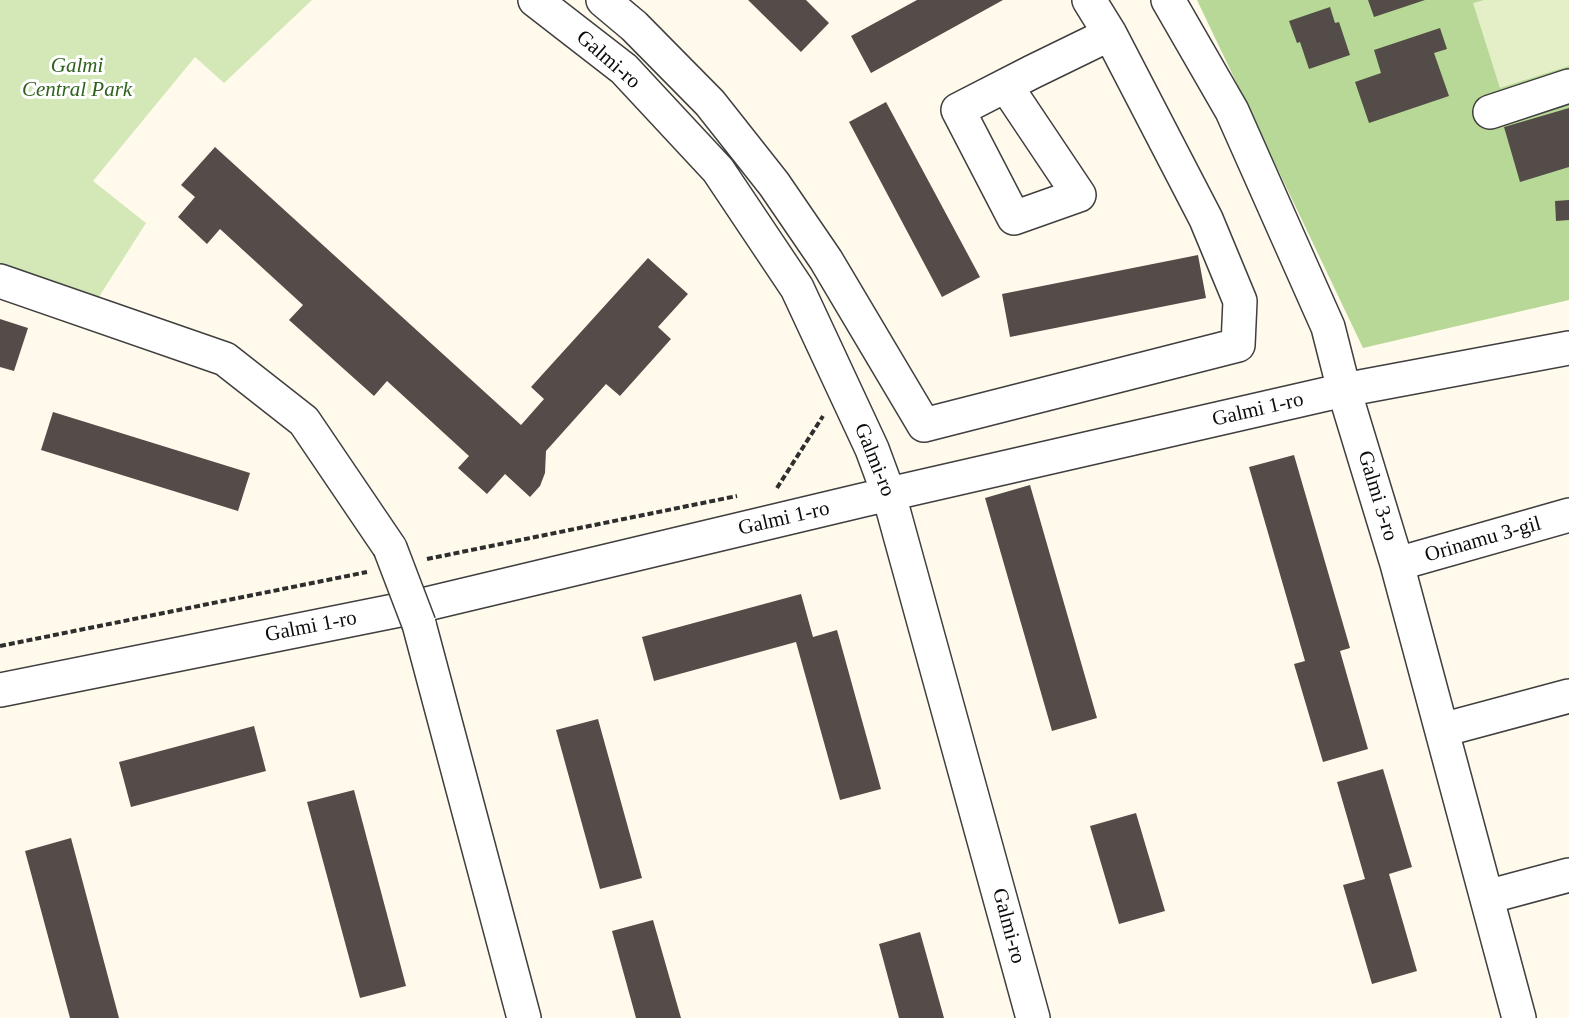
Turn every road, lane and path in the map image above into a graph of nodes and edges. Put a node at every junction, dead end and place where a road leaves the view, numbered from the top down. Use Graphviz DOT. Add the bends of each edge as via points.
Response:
graph roads {
  1 [pos="535,0"];
  2 [pos="603,0"];
  3 [pos="1089,0"];
  4 [pos="1168,0"];
  5 [pos="1110,34"];
  6 [pos="1006,86"];
  7 [pos="1569,86"];
  8 [pos="1490,112"];
  9 [pos="0,281"];
  10 [pos="1569,348"];
  11 [pos="1344,390"];
  12 [pos="829,426"];
  13 [pos="765,490"];
  14 [pos="742,495"];
  15 [pos="889,495"];
  16 [pos="1569,515"];
  17 [pos="384,559"];
  18 [pos="421,561"];
  19 [pos="1397,564"];
  20 [pos="0,646"];
  21 [pos="0,690"];
  22 [pos="1569,696"];
  23 [pos="1442,730"];
  24 [pos="1569,875"];
  25 [pos="1486,897"];
  26 [pos="524,1018"];
  27 [pos="1033,1018"];
  28 [pos="1519,1018"];
  1 -- 15 [label="street, Galmi-ro" via="624,69 718,171 797,288 872,449"];
  2 -- 5 [label="street" via="710,103 774,184 826,260 924,425 1238,345 1240,301 1206,219"];
  3 -- 5 [label="street"];
  4 -- 11 [label="street, Galmi 3-ro" via="1232,111 1328,327"];
  5 -- 6 [label="street"];
  7 -- 8 [label="street"];
  9 -- 17 [label="street" via="225,358 304,421"];
  10 -- 11 [label="street, Galmi 1-ro"];
  11 -- 15 [label="street, Galmi 1-ro"];
  11 -- 19 [label="street, Galmi 3-ro"];
  12 -- 13 [label="path" via="824,415 777,488"];
  14 -- 18 [label="path"];
  15 -- 21 [label="street, Galmi 1-ro" via="414,607"];
  15 -- 27 [label="street, Galmi-ro"];
  16 -- 19 [label="street, Orinamu 3-gil"];
  17 -- 20 [label="path"];
  17 -- 26 [label="street, bridge" via="419,624"];
  19 -- 23 [label="street, Galmi 3-ro"];
  22 -- 23 [label="street"];
  23 -- 25 [label="street, Galmi 3-ro"];
  24 -- 25 [label="street"];
  25 -- 28 [label="street, Galmi 3-ro"];
}
